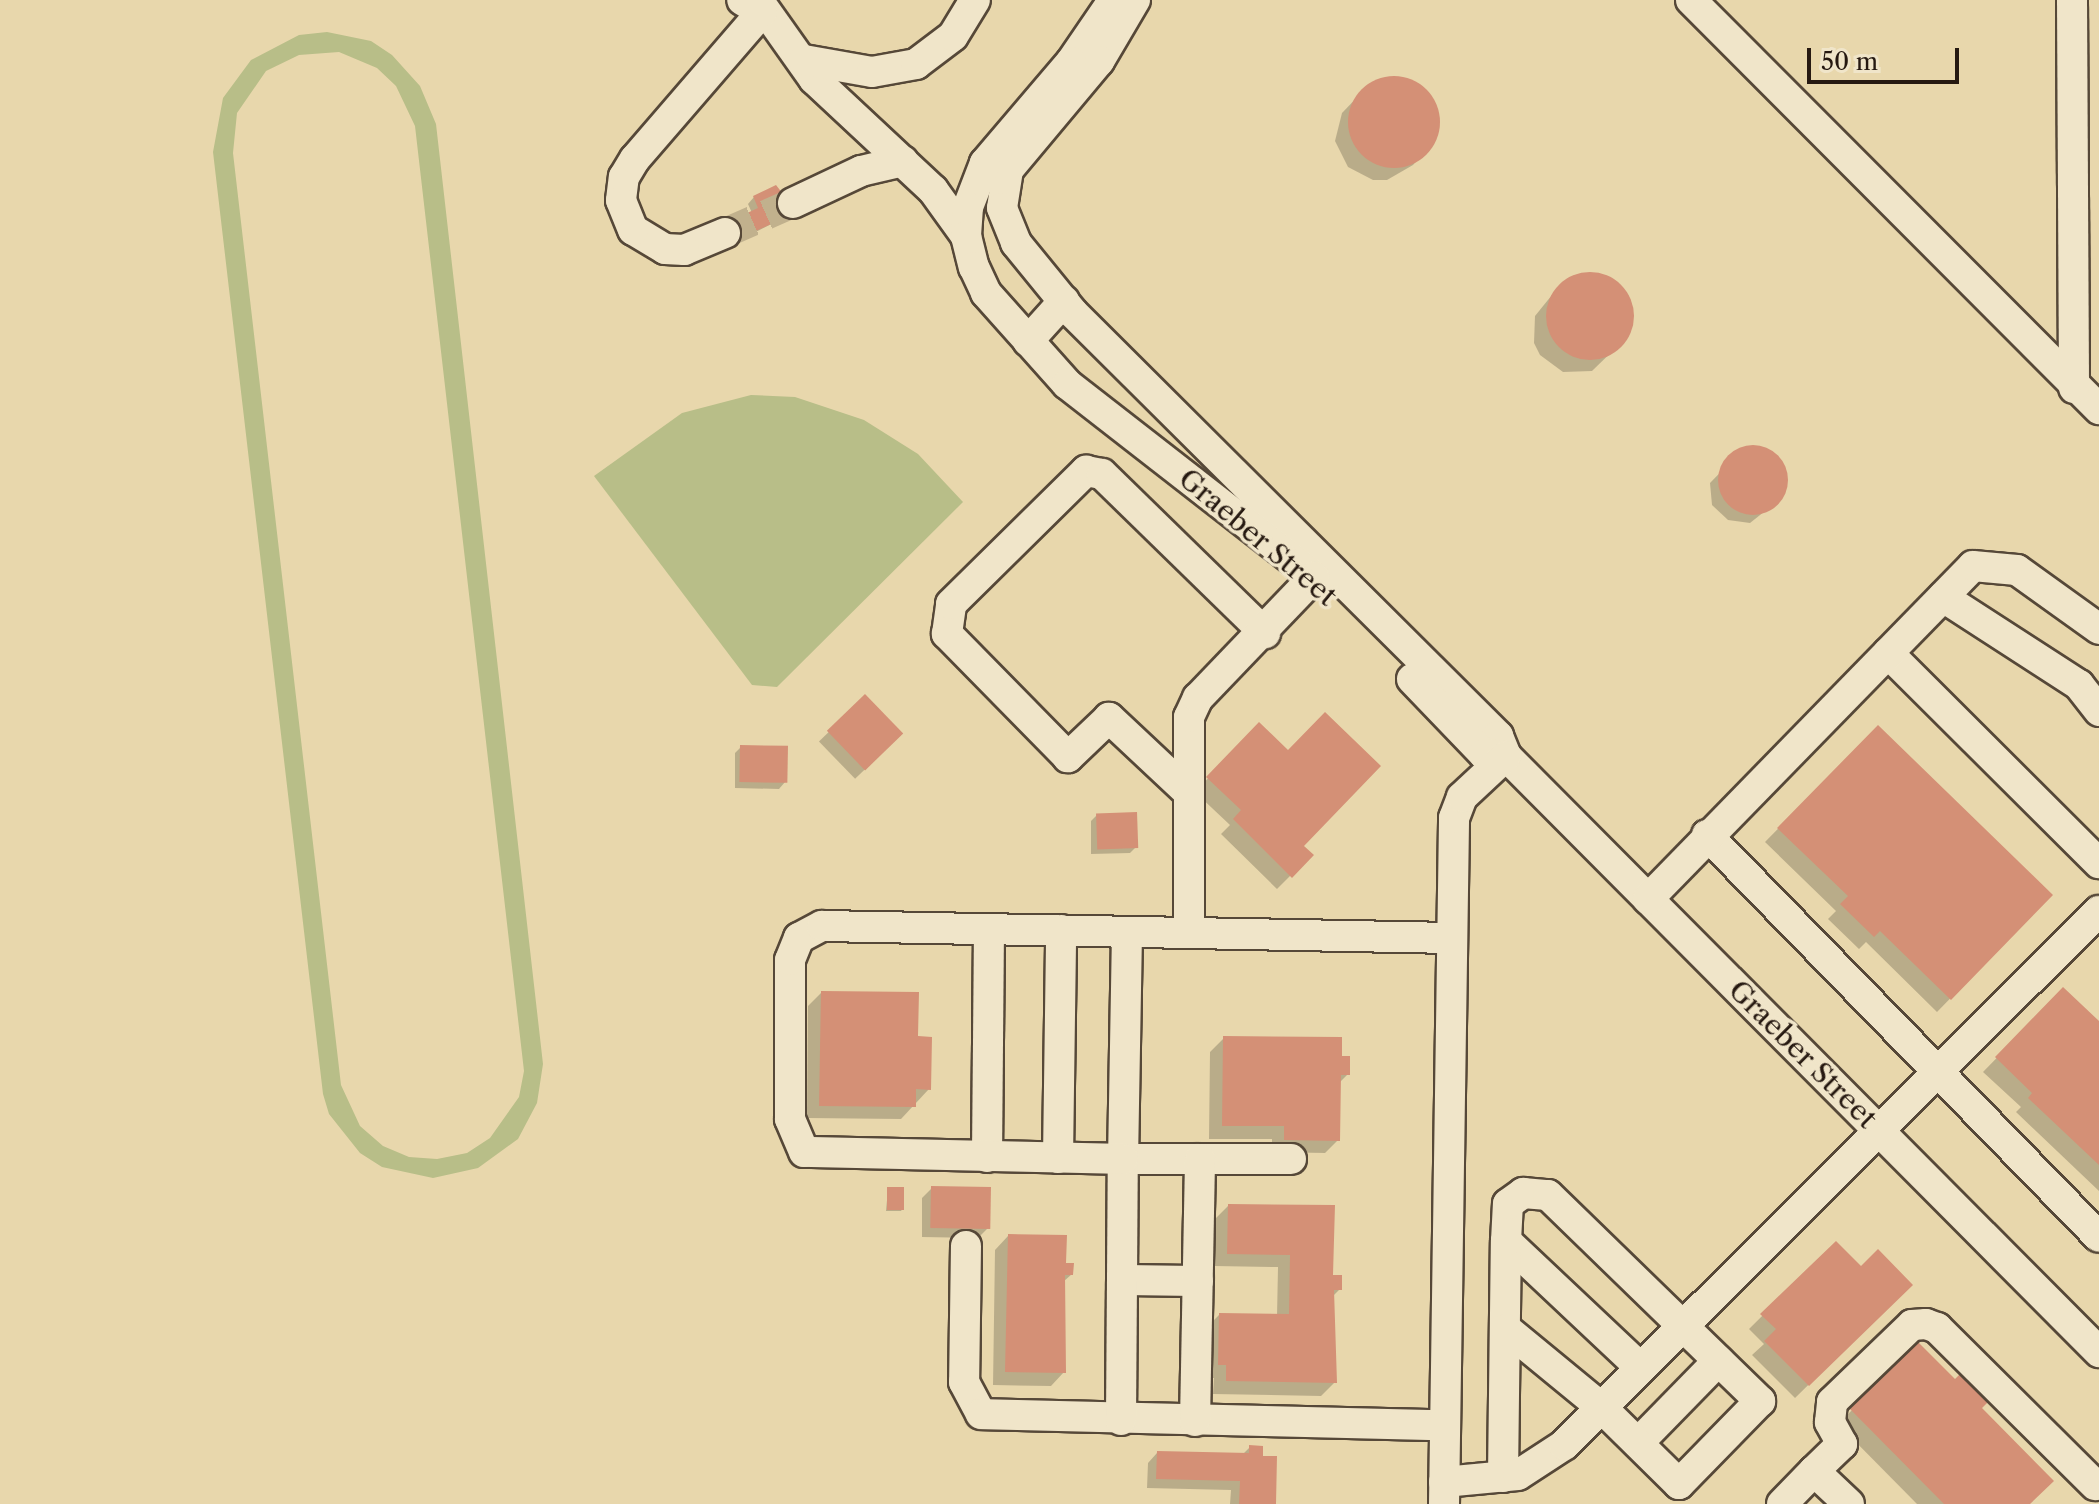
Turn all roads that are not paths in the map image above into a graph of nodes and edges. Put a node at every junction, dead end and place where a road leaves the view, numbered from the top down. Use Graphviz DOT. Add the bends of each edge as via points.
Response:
graph roads {
  1 [pos="1113,0"];
  2 [pos="1135,0"];
  3 [pos="1691,0"];
  4 [pos="2072,0"];
  5 [pos="977,2"];
  6 [pos="754,4"];
  7 [pos="804,60"];
  8 [pos="903,161"];
  9 [pos="793,203"];
  10 [pos="725,233"];
  11 [pos="966,236"];
  12 [pos="1064,301"];
  13 [pos="1028,341"];
  14 [pos="2074,388"];
  15 [pos="2099,409"];
  16 [pos="1314,577"];
  17 [pos="1943,597"];
  18 [pos="2099,629"];
  19 [pos="1265,633"];
  20 [pos="1888,653"];
  21 [pos="2099,711"];
  22 [pos="1506,756"];
  23 [pos="1189,793"];
  24 [pos="1707,835"];
  25 [pos="2099,863"];
  26 [pos="1648,899"];
  27 [pos="2096,920"];
  28 [pos="989,929"];
  29 [pos="1061,930"];
  30 [pos="1127,932"];
  31 [pos="1189,933"];
  32 [pos="1451,938"];
  33 [pos="1935,1073"];
  34 [pos="1878,1129"];
  35 [pos="987,1157"];
  36 [pos="1058,1158"];
  37 [pos="1123,1159"];
  38 [pos="1200,1159"];
  39 [pos="1291,1159"];
  40 [pos="2099,1237"];
  41 [pos="1506,1241"];
  42 [pos="966,1246"];
  43 [pos="1123,1280"];
  44 [pos="1198,1281"];
  45 [pos="1682,1326"];
  46 [pos="1506,1329"];
  47 [pos="2099,1352"];
  48 [pos="1718,1361"];
  49 [pos="1641,1368"];
  50 [pos="1601,1407"];
  51 [pos="1121,1420"];
  52 [pos="1195,1421"];
  53 [pos="1445,1425"];
  54 [pos="1638,1443"];
  55 [pos="1814,1471"];
  56 [pos="1503,1477"];
  57 [pos="2090,1492"];
  58 [pos="1444,1493"];
  59 [pos="1782,1504"];
  60 [pos="1849,1504"];
  1 -- 11 [label="street" via="1071,62 985,163 968,207"];
  2 -- 12 [label="street, Graeber Street" via="1099,61 1008,170 1002,208 1016,243"];
  3 -- 14 [label="street"];
  4 -- 14 [label="street"];
  5 -- 7 [label="street" via="953,36 916,64 872,72"];
  6 -- 7 [label="street"];
  6 -- 10 [label="street" via="624,177 624,215 648,242 684,250"];
  7 -- 8 [label="street" via="814,79"];
  8 -- 9 [label="street" via="861,171"];
  8 -- 11 [label="street" via="933,190"];
  11 -- 13 [label="street, Graeber Street" via="986,293"];
  12 -- 13 [label="street"];
  12 -- 22 [label="street, Graeber Street" via="1498,736"];
  13 -- 16 [label="street, Graeber Street" via="1067,384"];
  14 -- 15 [label="street"];
  16 -- 19 [label="street"];
  16 -- 22 [label="street, Graeber Street" via="1484,754"];
  17 -- 18 [label="street" via="1973,566 1992,564 2017,570"];
  17 -- 20 [label="street"];
  17 -- 21 [label="street" via="2079,685"];
  19 -- 23 [label="street" via="1193,707"];
  19 -- 23 [label="street" via="1102,474 1086,471 951,604 947,634 1068,757 1109,718"];
  20 -- 24 [label="street"];
  20 -- 25 [label="street"];
  22 -- 26 [label="street, Graeber Street"];
  22 -- 32 [label="street" via="1462,797 1454,818"];
  23 -- 31 [label="street"];
  24 -- 26 [label="street"];
  24 -- 33 [label="street"];
  26 -- 34 [label="street, Graeber Street"];
  27 -- 33 [label="street"];
  28 -- 29 [label="street"];
  28 -- 35 [label="street"];
  28 -- 35 [label="street" via="822,926 799,938 790,960 790,1119 804,1152"];
  29 -- 30 [label="street"];
  29 -- 36 [label="street"];
  30 -- 31 [label="street"];
  30 -- 37 [label="street"];
  31 -- 32 [label="street"];
  32 -- 53 [label="street"];
  33 -- 34 [label="street"];
  33 -- 40 [label="street"];
  34 -- 45 [label="street"];
  34 -- 47 [label="street, Graeber Street"];
  35 -- 36 [label="street"];
  36 -- 37 [label="street"];
  37 -- 38 [label="street"];
  37 -- 43 [label="street"];
  38 -- 39 [label="street"];
  38 -- 44 [label="street"];
  41 -- 45 [label="street" via="1508,1204 1514,1196 1548,1195"];
  41 -- 46 [label="street"];
  41 -- 49 [label="street"];
  42 -- 51 [label="street" via="964,1382 981,1414"];
  43 -- 44 [label="street"];
  43 -- 51 [label="street"];
  44 -- 52 [label="street"];
  45 -- 48 [label="street"];
  45 -- 49 [label="street"];
  46 -- 50 [label="street"];
  46 -- 56 [label="street"];
  48 -- 54 [label="street"];
  48 -- 54 [label="street" via="1760,1401 1679,1484"];
  49 -- 50 [label="street"];
  50 -- 54 [label="street"];
  50 -- 56 [label="street" via="1564,1445 1518,1475"];
  51 -- 52 [label="street"];
  52 -- 53 [label="street"];
  53 -- 58 [label="street"];
  55 -- 57 [label="street" via="1842,1444 1830,1422 1832,1402 1912,1325 1926,1324 1937,1328"];
  55 -- 59 [label="street"];
  55 -- 60 [label="street"];
  56 -- 58 [label="street"];
}
